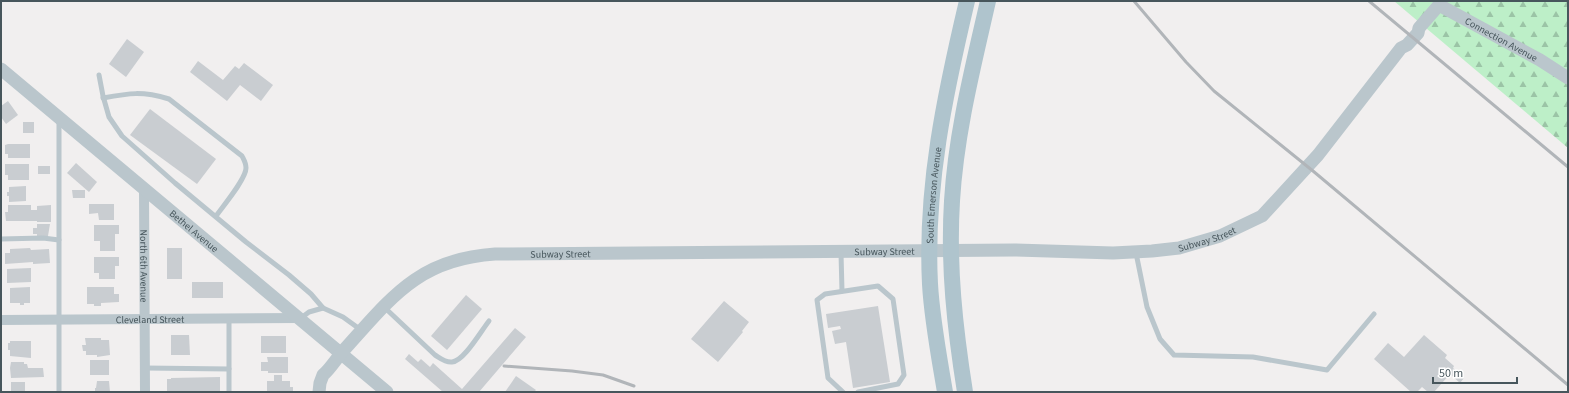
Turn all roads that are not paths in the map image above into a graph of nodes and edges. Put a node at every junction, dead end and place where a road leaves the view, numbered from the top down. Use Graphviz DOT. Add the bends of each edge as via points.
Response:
graph roads {
  1 [pos="967,1"];
  2 [pos="988,1"];
  3 [pos="1437,3"];
  4 [pos="1,69"];
  5 [pos="99,75"];
  6 [pos="1568,78"];
  7 [pos="104,98"];
  8 [pos="59,117"];
  9 [pos="144,188"];
  10 [pos="216,216"];
  11 [pos="1,239"];
  12 [pos="59,240"];
  13 [pos="930,251"];
  14 [pos="951,251"];
  15 [pos="841,252"];
  16 [pos="1136,252"];
  17 [pos="842,291"];
  18 [pos="383,307"];
  19 [pos="323,308"];
  20 [pos="1374,314"];
  21 [pos="300,318"];
  22 [pos="145,319"];
  23 [pos="229,319"];
  24 [pos="1,320"];
  25 [pos="59,320"];
  26 [pos="489,321"];
  27 [pos="361,331"];
  28 [pos="341,353"];
  29 [pos="145,368"];
  30 [pos="229,369"];
  31 [pos="60,392"];
  32 [pos="145,392"];
  33 [pos="229,392"];
  34 [pos="319,392"];
  35 [pos="387,392"];
  36 [pos="843,392"];
  37 [pos="858,392"];
  38 [pos="945,392"];
  39 [pos="965,392"];
  1 -- 13 [label="main road, South Emerson Avenue" via="937,145 930,213"];
  2 -- 14 [label="main road, South Emerson Avenue" via="960,130 952,200"];
  3 -- 6 [label="street, Connection Avenue"];
  3 -- 16 [label="street, Subway Street" via="1419,28 1413,29 1402,40 1401,48 1318,155 1262,216 1200,243 1179,248"];
  4 -- 8 [label="street, Bethel Avenue"];
  5 -- 7 [label="lane"];
  7 -- 10 [label="lane" via="109,117 122,136"];
  7 -- 10 [label="lane" via="138,92 169,100 242,156 246,168 244,176"];
  8 -- 9 [label="street, Bethel Avenue"];
  8 -- 12 [label="lane"];
  9 -- 21 [label="street, Bethel Avenue"];
  9 -- 22 [label="street, North 6th Avenue"];
  10 -- 19 [label="lane" via="295,280"];
  11 -- 12 [label="lane"];
  12 -- 25 [label="lane"];
  13 -- 14 [label="street, Subway Street"];
  13 -- 15 [label="street, Subway Street"];
  13 -- 38 [label="main road, South Emerson Avenue" via="934,324"];
  14 -- 16 [label="street, Subway Street"];
  14 -- 39 [label="main road, South Emerson Avenue" via="955,320"];
  15 -- 17 [label="lane"];
  15 -- 18 [label="street, Subway Street" via="473,256 450,262 423,274 401,289"];
  16 -- 20 [label="lane" via="1147,307 1160,339 1174,355 1253,357 1327,370"];
  17 -- 36 [label="lane" via="825,294 817,300 828,378"];
  17 -- 37 [label="lane" via="878,286 893,299 904,375 898,384"];
  18 -- 26 [label="lane" via="435,355 451,363 460,360"];
  18 -- 27 [label="street, Subway Street"];
  19 -- 21 [label="lane" via="308,312"];
  19 -- 27 [label="lane" via="343,317"];
  21 -- 23 [label="street, Cleveland Street"];
  21 -- 28 [label="street, Bethel Avenue"];
  22 -- 23 [label="street, Cleveland Street"];
  22 -- 25 [label="street, Cleveland Street"];
  22 -- 29 [label="street, North 6th Avenue"];
  23 -- 30 [label="lane"];
  24 -- 25 [label="street, Cleveland Street"];
  25 -- 31 [label="lane"];
  27 -- 28 [label="street, Subway Street"];
  28 -- 34 [label="street, Subway Street" via="323,375"];
  28 -- 35 [label="street, Bethel Avenue"];
  29 -- 30 [label="lane"];
  29 -- 32 [label="street, North 6th Avenue"];
  30 -- 33 [label="lane"];
}
